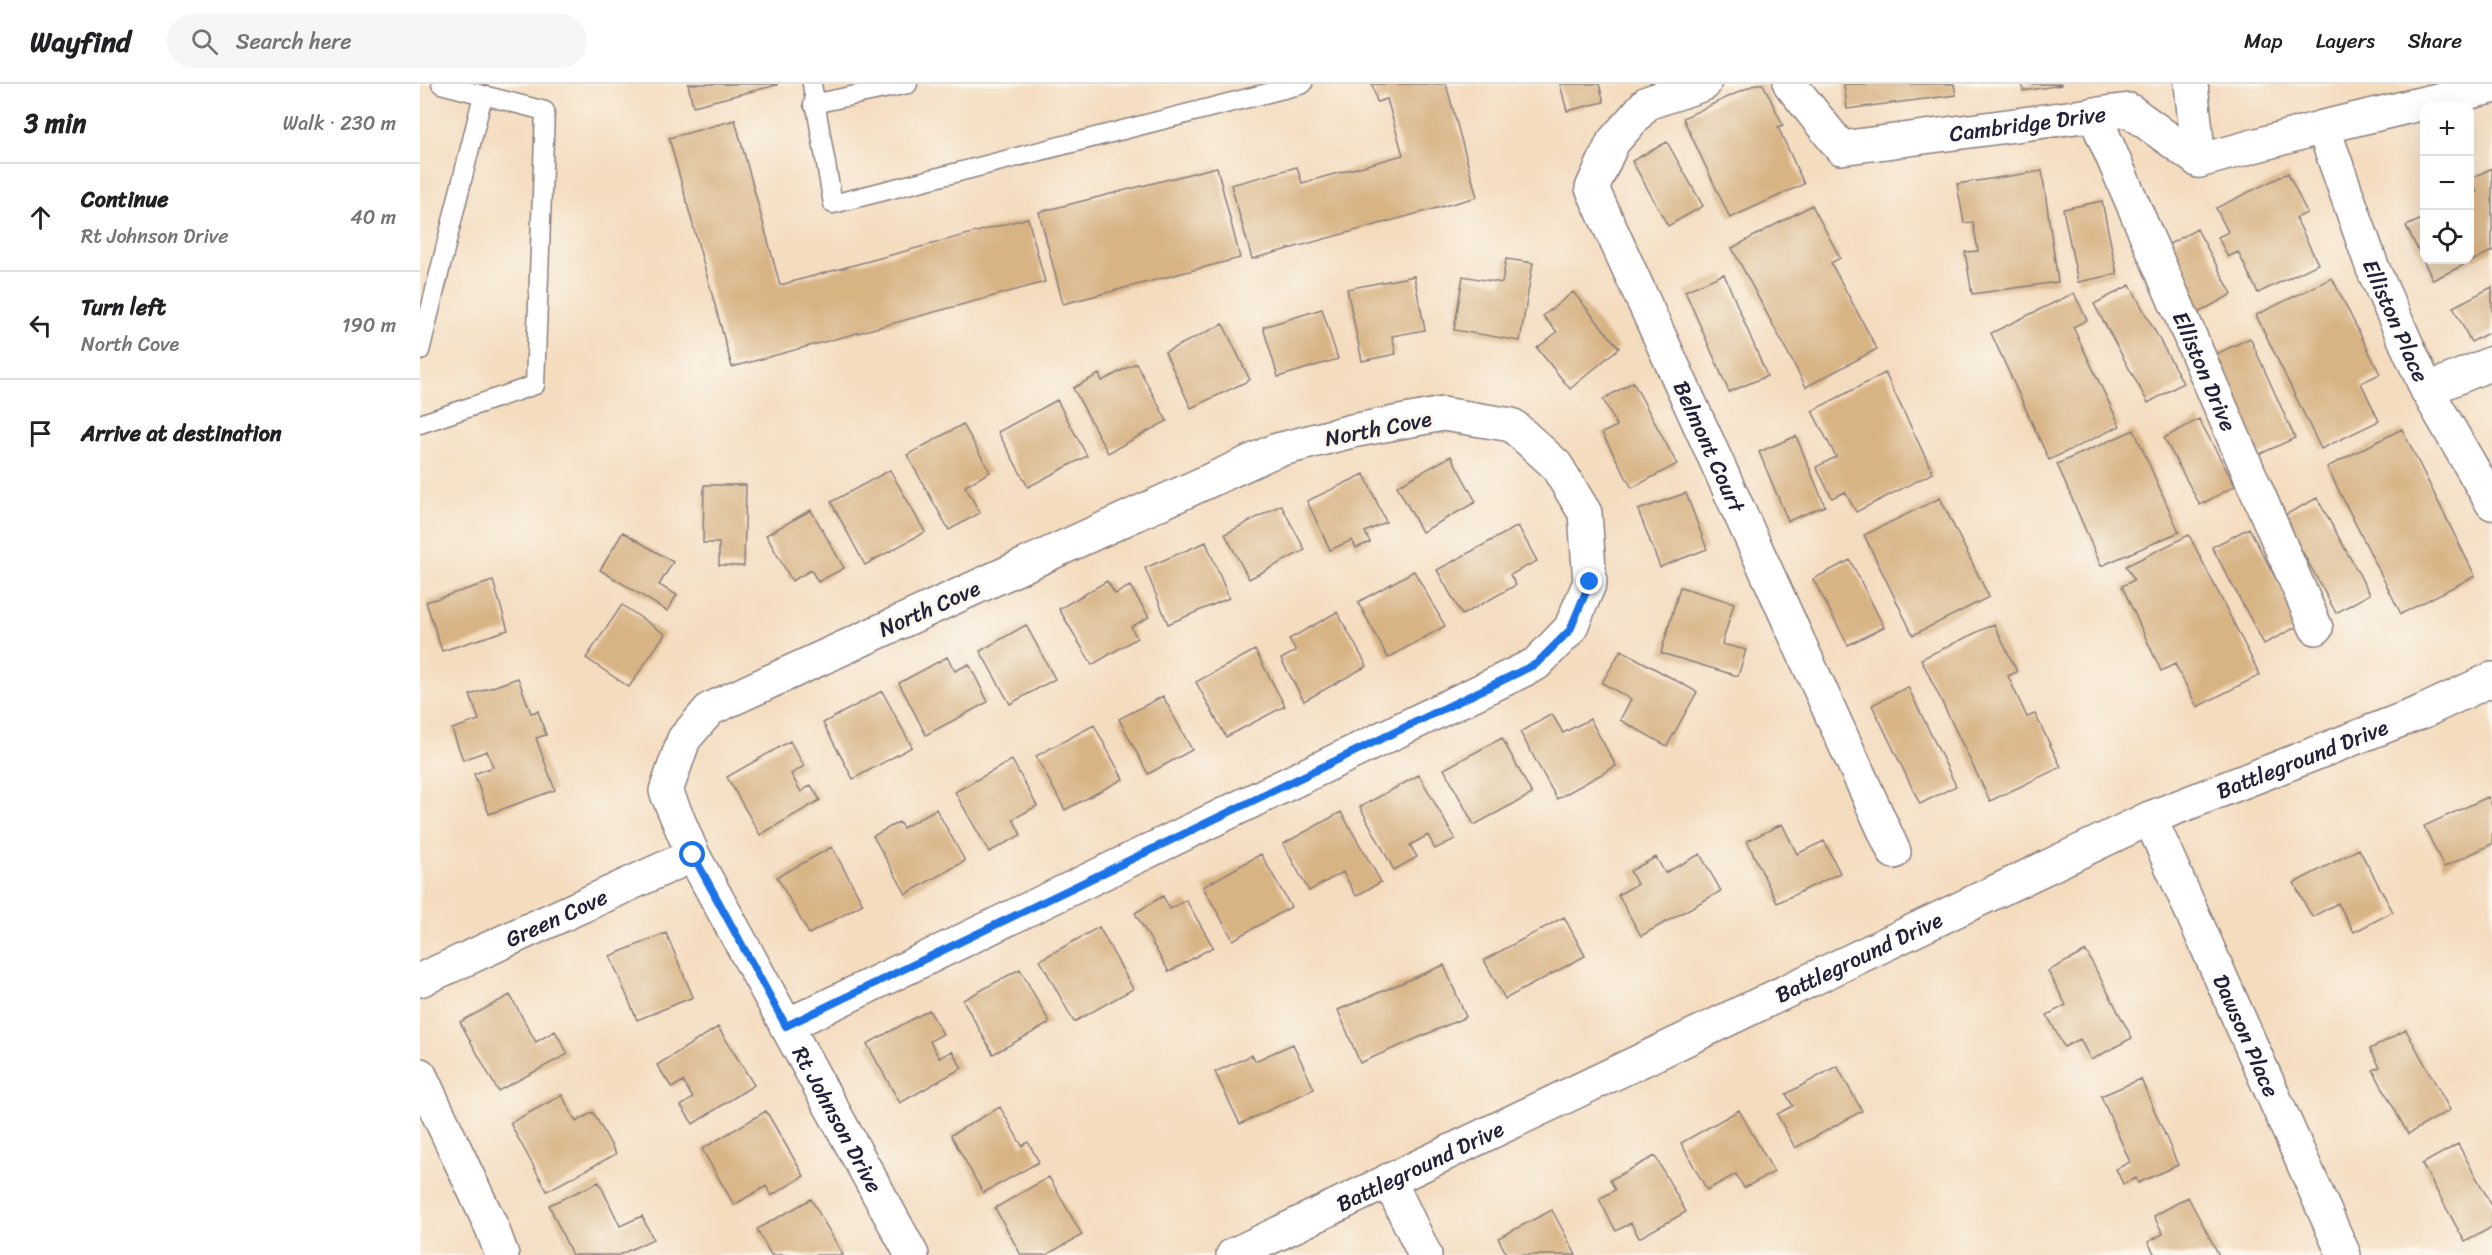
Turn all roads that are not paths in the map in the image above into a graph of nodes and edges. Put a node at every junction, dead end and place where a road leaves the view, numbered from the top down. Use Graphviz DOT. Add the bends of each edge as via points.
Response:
graph roads {
  1 [pos="441,84"];
  2 [pos="812,84"];
  3 [pos="908,84"];
  4 [pos="1303,84"];
  5 [pos="1704,84"];
  6 [pos="1790,84"];
  7 [pos="2191,84"];
  8 [pos="2492,87"];
  9 [pos="483,95"];
  10 [pos="813,104"];
  11 [pos="2094,114"];
  12 [pos="2323,127"];
  13 [pos="2199,161"];
  14 [pos="420,351"];
  15 [pos="2492,363"];
  16 [pos="2427,390"];
  17 [pos="420,424"];
  18 [pos="2492,503"];
  19 [pos="2316,628"];
  20 [pos="2492,679"];
  21 [pos="666,791"];
  22 [pos="2150,818"];
  23 [pos="1894,852"];
  24 [pos="693,855"];
  25 [pos="420,980"];
  26 [pos="786,1026"];
  27 [pos="420,1075"];
  28 [pos="1389,1180"];
  29 [pos="502,1255"];
  30 [pos="912,1255"];
  31 [pos="1233,1255"];
  32 [pos="1425,1255"];
  33 [pos="2344,1255"];
  1 -- 9 [label="lane"];
  2 -- 10 [label="lane"];
  3 -- 10 [label="lane"];
  4 -- 10 [label="lane" via="833,204"];
  5 -- 23 [label="street, Belmont Court" via="1647,103 1613,142 1592,188"];
  6 -- 11 [label="street, Cambridge Drive" via="1841,148"];
  7 -- 13 [label="street"];
  8 -- 12 [label="street"];
  9 -- 14 [label="lane"];
  9 -- 17 [label="lane" via="545,111 535,385"];
  11 -- 13 [label="street, Cambridge Drive" via="2129,110"];
  11 -- 19 [label="street, Elliston Drive"];
  12 -- 13 [label="street"];
  12 -- 16 [label="street, Elliston Place" via="2373,269"];
  15 -- 16 [label="street"];
  16 -- 18 [label="street, Elliston Place"];
  20 -- 22 [label="street, Battleground Drive" via="2424,711"];
  21 -- 24 [label="street, Rt Johnson Drive"];
  21 -- 26 [label="street, North Cove" via="684,739 710,709 1274,451 1443,414 1512,425 1556,465 1585,513 1590,582 1570,630 1536,664"];
  22 -- 28 [label="street, Battleground Drive"];
  22 -- 33 [label="street, Dawson Place"];
  24 -- 25 [label="street, Green Cove"];
  24 -- 26 [label="street, Rt Johnson Drive"];
  26 -- 30 [label="street, Rt Johnson Drive"];
  27 -- 29 [label="street"];
  28 -- 31 [label="street, Battleground Drive"];
  28 -- 32 [label="street"];
}
